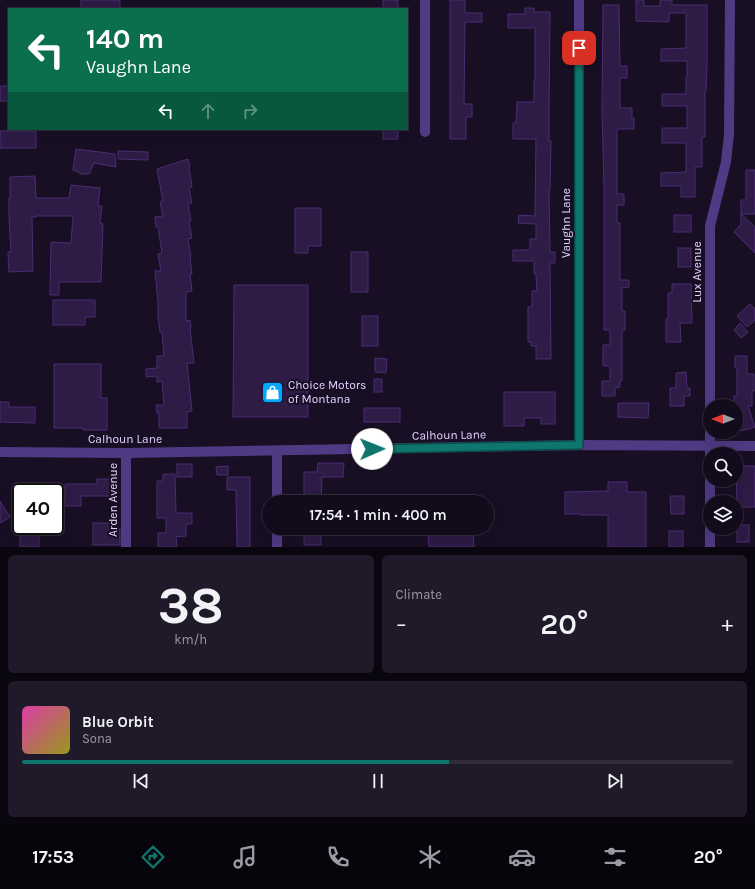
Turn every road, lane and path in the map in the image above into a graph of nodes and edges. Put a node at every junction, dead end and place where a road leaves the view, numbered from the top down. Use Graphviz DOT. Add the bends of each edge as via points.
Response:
graph roads {
  1 [pos="425,0"];
  2 [pos="579,0"];
  3 [pos="730,0"];
  4 [pos="425,132"];
  5 [pos="579,445"];
  6 [pos="710,446"];
  7 [pos="755,446"];
  8 [pos="277,451"];
  9 [pos="0,452"];
  10 [pos="126,453"];
  11 [pos="277,495"];
  12 [pos="277,535"];
  13 [pos="126,547"];
  14 [pos="277,547"];
  15 [pos="710,547"];
  1 -- 4 [label="street"];
  2 -- 5 [label="street, Vaughn Lane"];
  3 -- 6 [label="street, Lux Avenue" via="729,134 726,162 710,226"];
  5 -- 6 [label="street, Calhoun Lane"];
  5 -- 8 [label="street, Calhoun Lane"];
  6 -- 7 [label="street, Calhoun Lane"];
  6 -- 15 [label="street, Lux Avenue"];
  8 -- 10 [label="street, Calhoun Lane"];
  8 -- 11 [label="street"];
  9 -- 10 [label="street, Calhoun Lane"];
  10 -- 13 [label="street, Arden Avenue"];
  12 -- 14 [label="street"];
}
